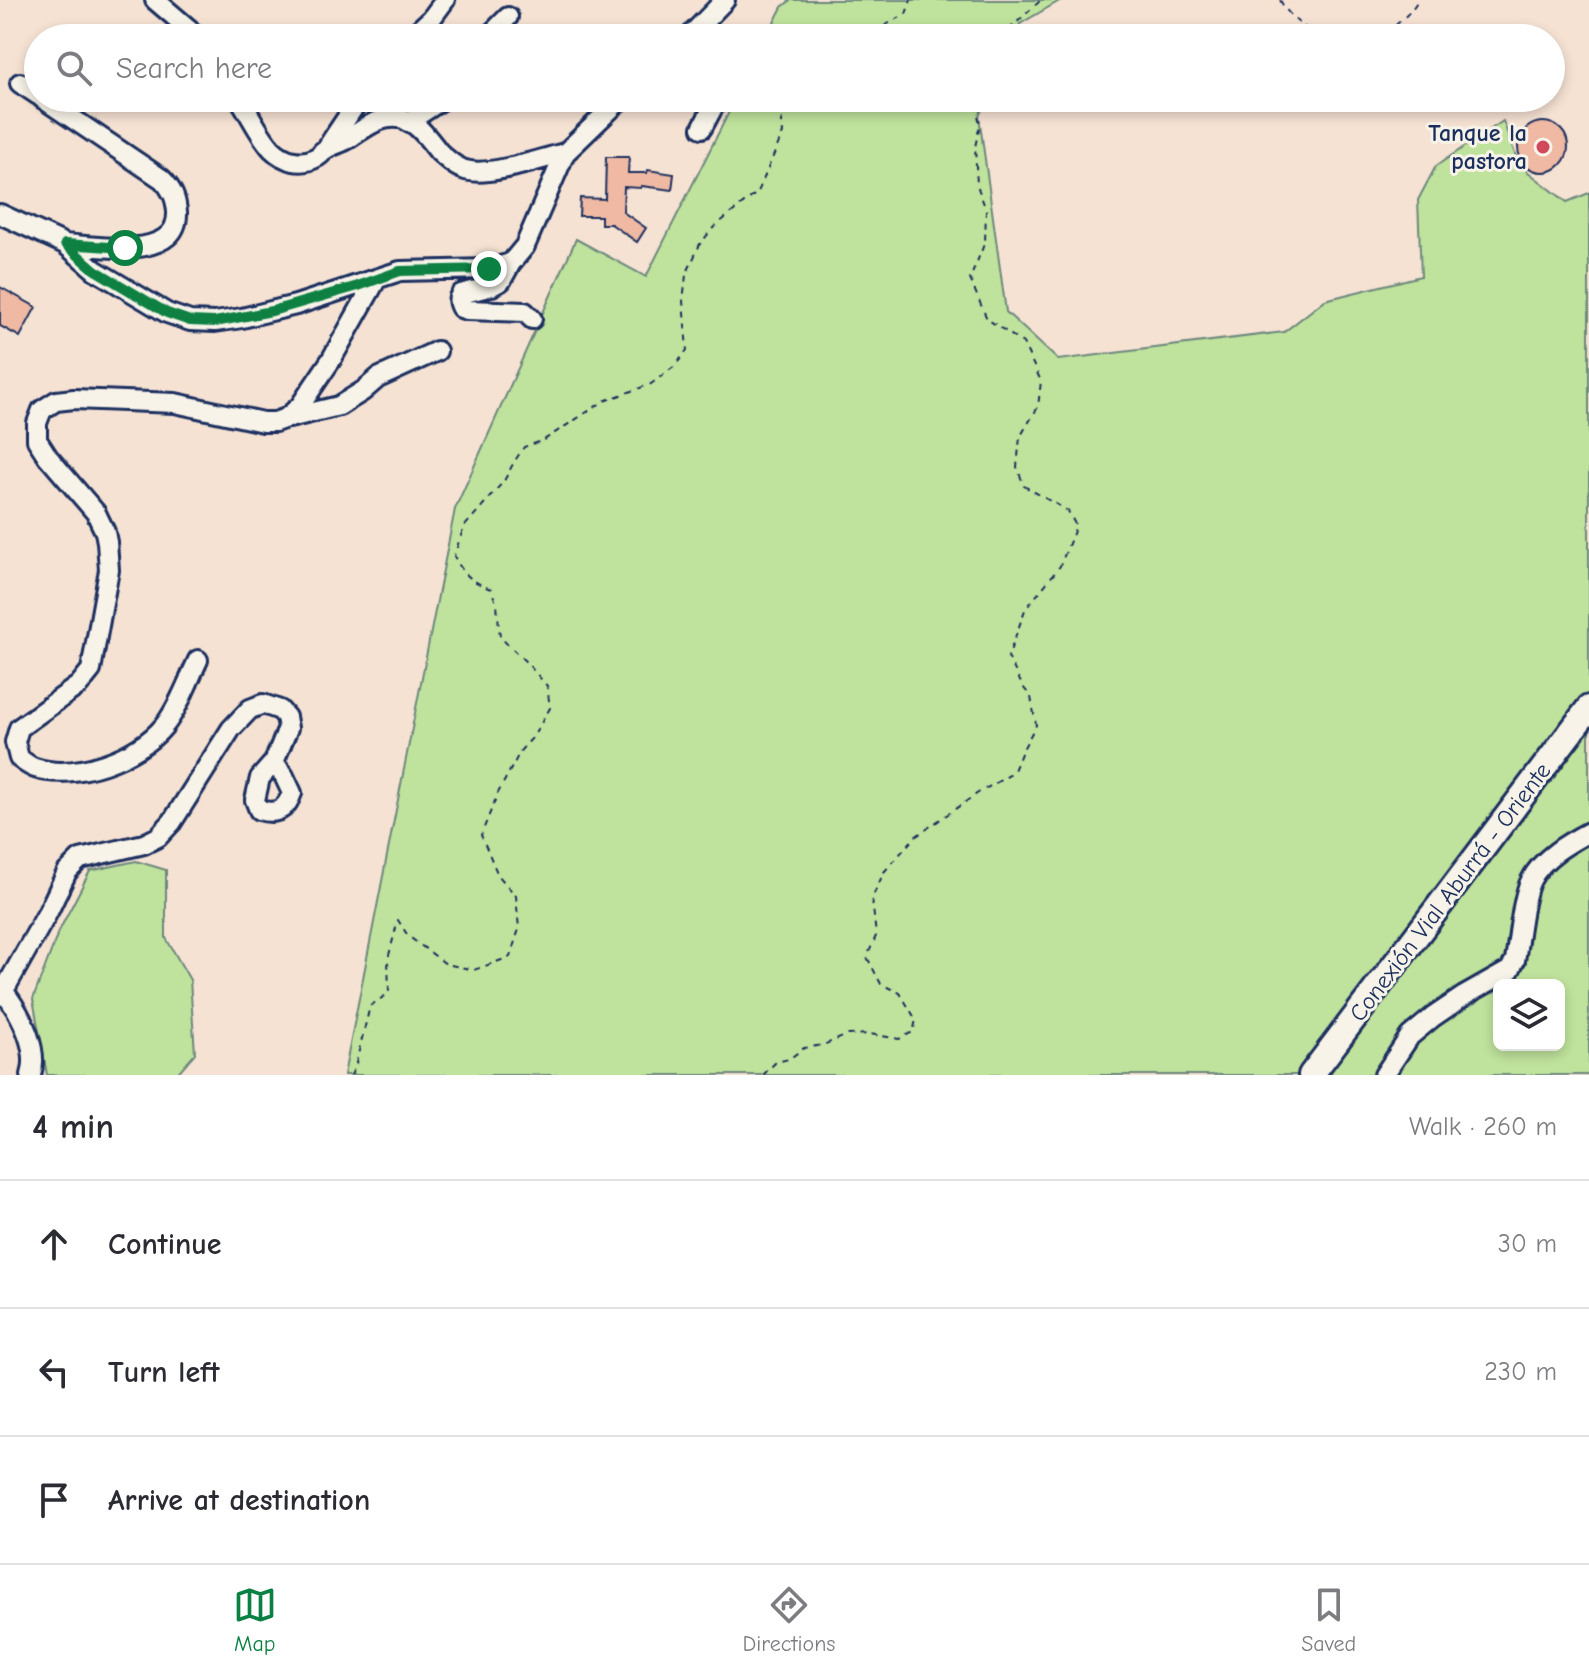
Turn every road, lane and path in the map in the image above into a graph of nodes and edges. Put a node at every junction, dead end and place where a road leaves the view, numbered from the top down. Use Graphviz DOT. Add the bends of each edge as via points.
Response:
graph roads {
  1 [pos="155,0"];
  2 [pos="445,0"];
  3 [pos="725,0"];
  4 [pos="911,0"];
  5 [pos="1041,0"];
  6 [pos="1280,0"];
  7 [pos="1418,0"];
  8 [pos="508,17"];
  9 [pos="183,24"];
  10 [pos="425,24"];
  11 [pos="501,24"];
  12 [pos="702,24"];
  13 [pos="888,24"];
  14 [pos="1015,24"];
  15 [pos="1300,24"];
  16 [pos="1396,24"];
  17 [pos="20,83"];
  18 [pos="24,86"];
  19 [pos="64,112"];
  20 [pos="248,112"];
  21 [pos="351,112"];
  22 [pos="423,112"];
  23 [pos="607,112"];
  24 [pos="711,112"];
  25 [pos="781,112"];
  26 [pos="977,112"];
  27 [pos="408,122"];
  28 [pos="702,128"];
  29 [pos="326,149"];
  30 [pos="565,153"];
  31 [pos="0,214"];
  32 [pos="65,244"];
  33 [pos="511,263"];
  34 [pos="376,280"];
  35 [pos="532,319"];
  36 [pos="437,351"];
  37 [pos="286,418"];
  38 [pos="198,660"];
  39 [pos="1589,708"];
  40 [pos="274,762"];
  41 [pos="1589,832"];
  42 [pos="1,994"];
  43 [pos="31,1075"];
  44 [pos="351,1075"];
  45 [pos="763,1075"];
  46 [pos="1311,1075"];
  47 [pos="1384,1075"];
  1 -- 9 [label="street"];
  2 -- 10 [label="street"];
  3 -- 12 [label="street"];
  4 -- 13 [label="path" via="906,14"];
  5 -- 14 [label="path"];
  6 -- 15 [label="path"];
  7 -- 16 [label="path"];
  8 -- 11 [label="street"];
  17 -- 18 [label="street"];
  19 -- 32 [label="street" via="162,179 177,205 172,232 157,243 142,248"];
  20 -- 29 [label="street" via="270,147 291,161 315,158"];
  21 -- 29 [label="street"];
  22 -- 27 [label="street"];
  23 -- 30 [label="street"];
  24 -- 28 [label="street"];
  25 -- 44 [label="path" via="783,133 758,192 714,227 686,275 687,350 675,366 651,384 604,401 524,447 504,481 464,527 454,556 462,572 491,589 500,637 547,686 550,708 521,750 481,835 498,875 516,896 519,929 510,957 474,970 446,964 408,936 398,920 388,959 389,993 370,1006"];
  26 -- 45 [label="path" via="977,185 986,210 985,242 970,279 987,319 1023,343 1041,381 1038,407 1020,437 1017,467 1024,486 1068,511 1076,526 1060,566 1025,610 1008,657 1031,697 1036,725 1013,773 915,837 884,872 872,898 876,936 867,957 881,984 900,993 916,1020 913,1032 899,1039 848,1035 804,1048"];
  27 -- 29 [label="street" via="373,122"];
  27 -- 30 [label="street" via="446,158 471,171"];
  30 -- 33 [label="street" via="525,246"];
  31 -- 32 [label="street"];
  32 -- 34 [label="street" via="95,270 190,321 215,322 272,311"];
  33 -- 34 [label="street" via="489,269 400,271"];
  33 -- 35 [label="street" via="501,281 461,294 458,303 467,310 525,312"];
  34 -- 37 [label="street" via="331,360"];
  36 -- 37 [label="street" via="378,378 339,406"];
  37 -- 38 [label="street" via="263,422 175,403 74,399 49,405 37,423 37,440 102,523 109,570 91,670 79,685 19,728 19,758 33,768 66,771 112,762 136,749 164,727"];
  39 -- 46 [label="main road, Conexión Vial Aburrá - Oriente"];
  40 -- 42 [label="street" via="288,728 286,717 263,704 250,709 231,729 158,837 80,859 67,872"];
  41 -- 47 [label="street" via="1549,859 1531,880 1510,970 1410,1036"];
  42 -- 43 [label="street" via="12,1002 32,1048"];
}
